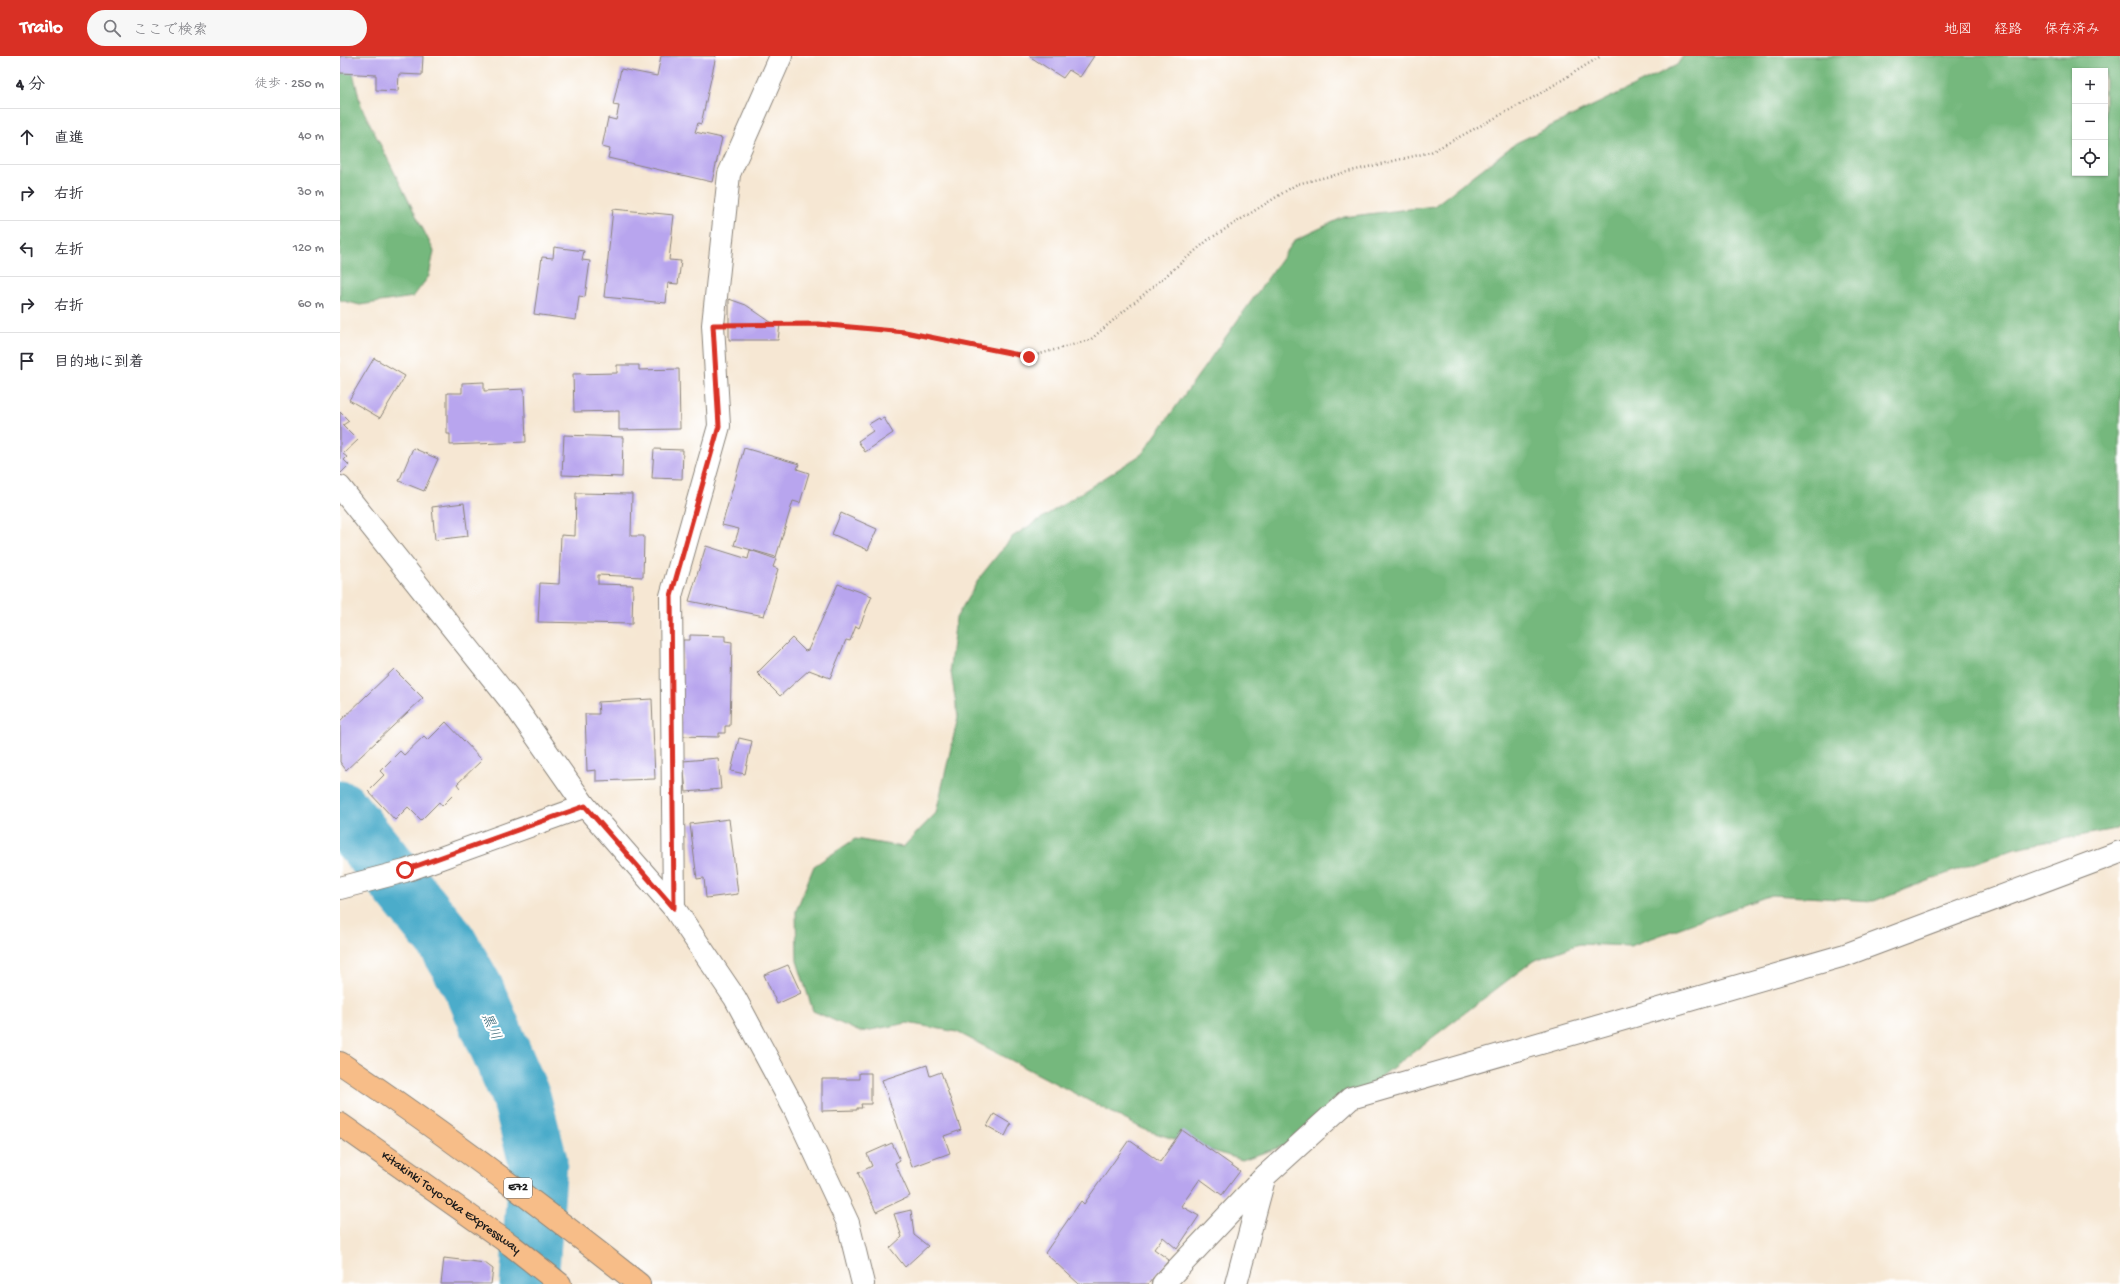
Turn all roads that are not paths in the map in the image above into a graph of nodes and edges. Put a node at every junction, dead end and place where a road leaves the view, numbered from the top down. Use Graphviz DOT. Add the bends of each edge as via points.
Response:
graph roads {
  1 [pos="781,56"];
  2 [pos="340,487"];
  3 [pos="585,806"];
  4 [pos="2120,852"];
  5 [pos="340,888"];
  6 [pos="674,908"];
  7 [pos="340,1063"];
  8 [pos="340,1124"];
  9 [pos="1265,1176"];
  10 [pos="560,1284"];
  11 [pos="640,1284"];
  12 [pos="863,1284"];
  13 [pos="1163,1284"];
  14 [pos="1236,1284"];
  1 -- 6 [label="street" via="729,174 713,325 719,426 671,596"];
  2 -- 3 [label="street" via="517,709"];
  3 -- 5 [label="street" via="405,870"];
  3 -- 6 [label="street"];
  4 -- 9 [label="street" via="1845,955 1351,1098"];
  6 -- 12 [label="street" via="735,998 795,1110 848,1223"];
  7 -- 11 [label="highway, E72" via="519,1189"];
  8 -- 10 [label="highway, Kitakinki Toyo-Oka Expressway" via="433,1189"];
  9 -- 13 [label="street"];
  9 -- 14 [label="street"];
}
